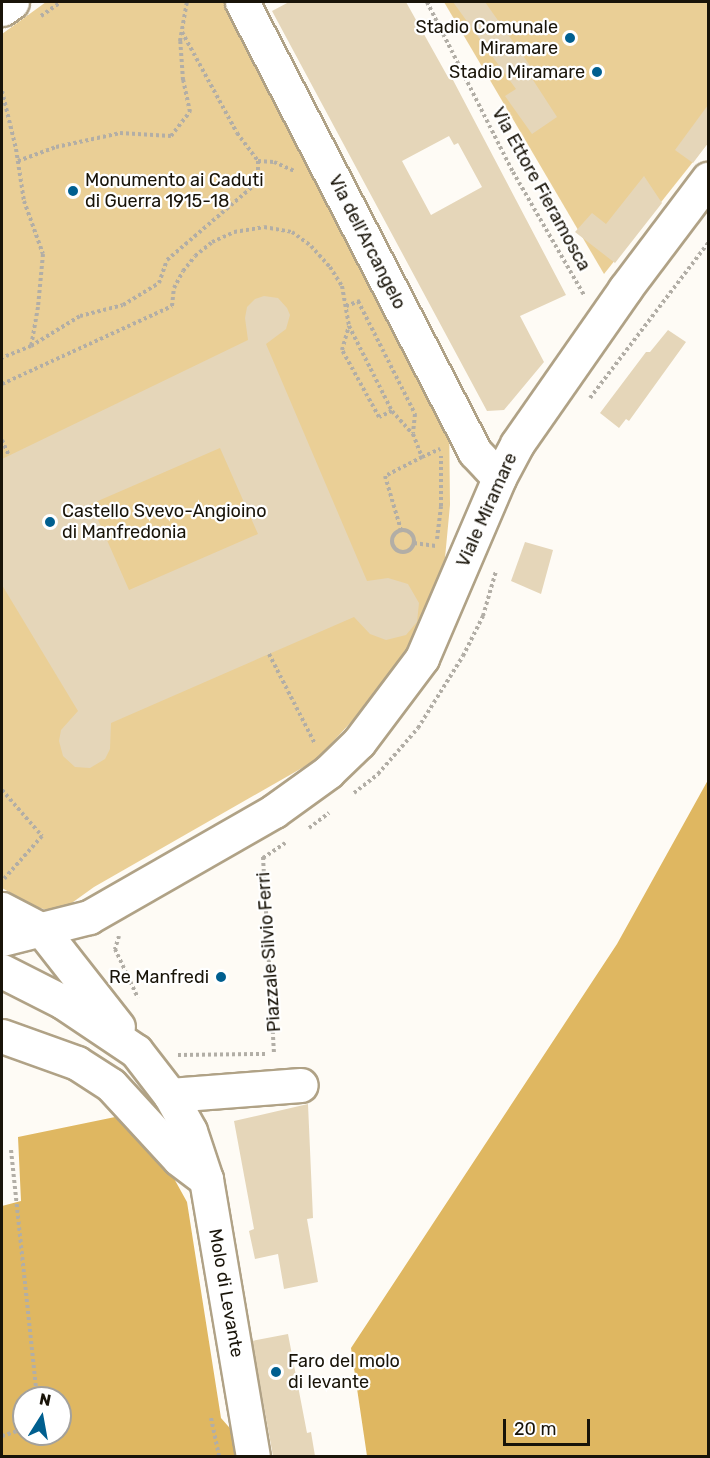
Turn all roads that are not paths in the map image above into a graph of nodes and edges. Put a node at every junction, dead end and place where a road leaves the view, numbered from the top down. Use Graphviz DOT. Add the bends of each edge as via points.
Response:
graph roads {
  1 [pos="12,2"];
  2 [pos="242,2"];
  3 [pos="2,9"];
  4 [pos="708,179"];
  5 [pos="499,478"];
  6 [pos="5,887"];
  7 [pos="42,930"];
  8 [pos="2,939"];
  9 [pos="2,971"];
  10 [pos="2,1036"];
  11 [pos="136,1051"];
  12 [pos="301,1085"];
  13 [pos="170,1095"];
  14 [pos="207,1179"];
  15 [pos="253,1456"];
  1 -- 3 [label="street"];
  2 -- 5 [label="street, Via dell'Arcangelo" via="475,453"];
  4 -- 5 [label="street, Viale Miramare" via="517,444"];
  5 -- 7 [label="street, Viale Miramare" via="422,658 359,742 328,772 274,811 90,917"];
  6 -- 7 [label="street"];
  7 -- 8 [label="street"];
  7 -- 11 [label="street"];
  9 -- 11 [label="street" via="63,1002"];
  10 -- 14 [label="street" via="77,1063 111,1084 179,1159"];
  11 -- 13 [label="street"];
  12 -- 13 [label="street"];
  13 -- 14 [label="street, Molo di Levante" via="190,1131"];
  14 -- 15 [label="street, Molo di Levante"];
}
